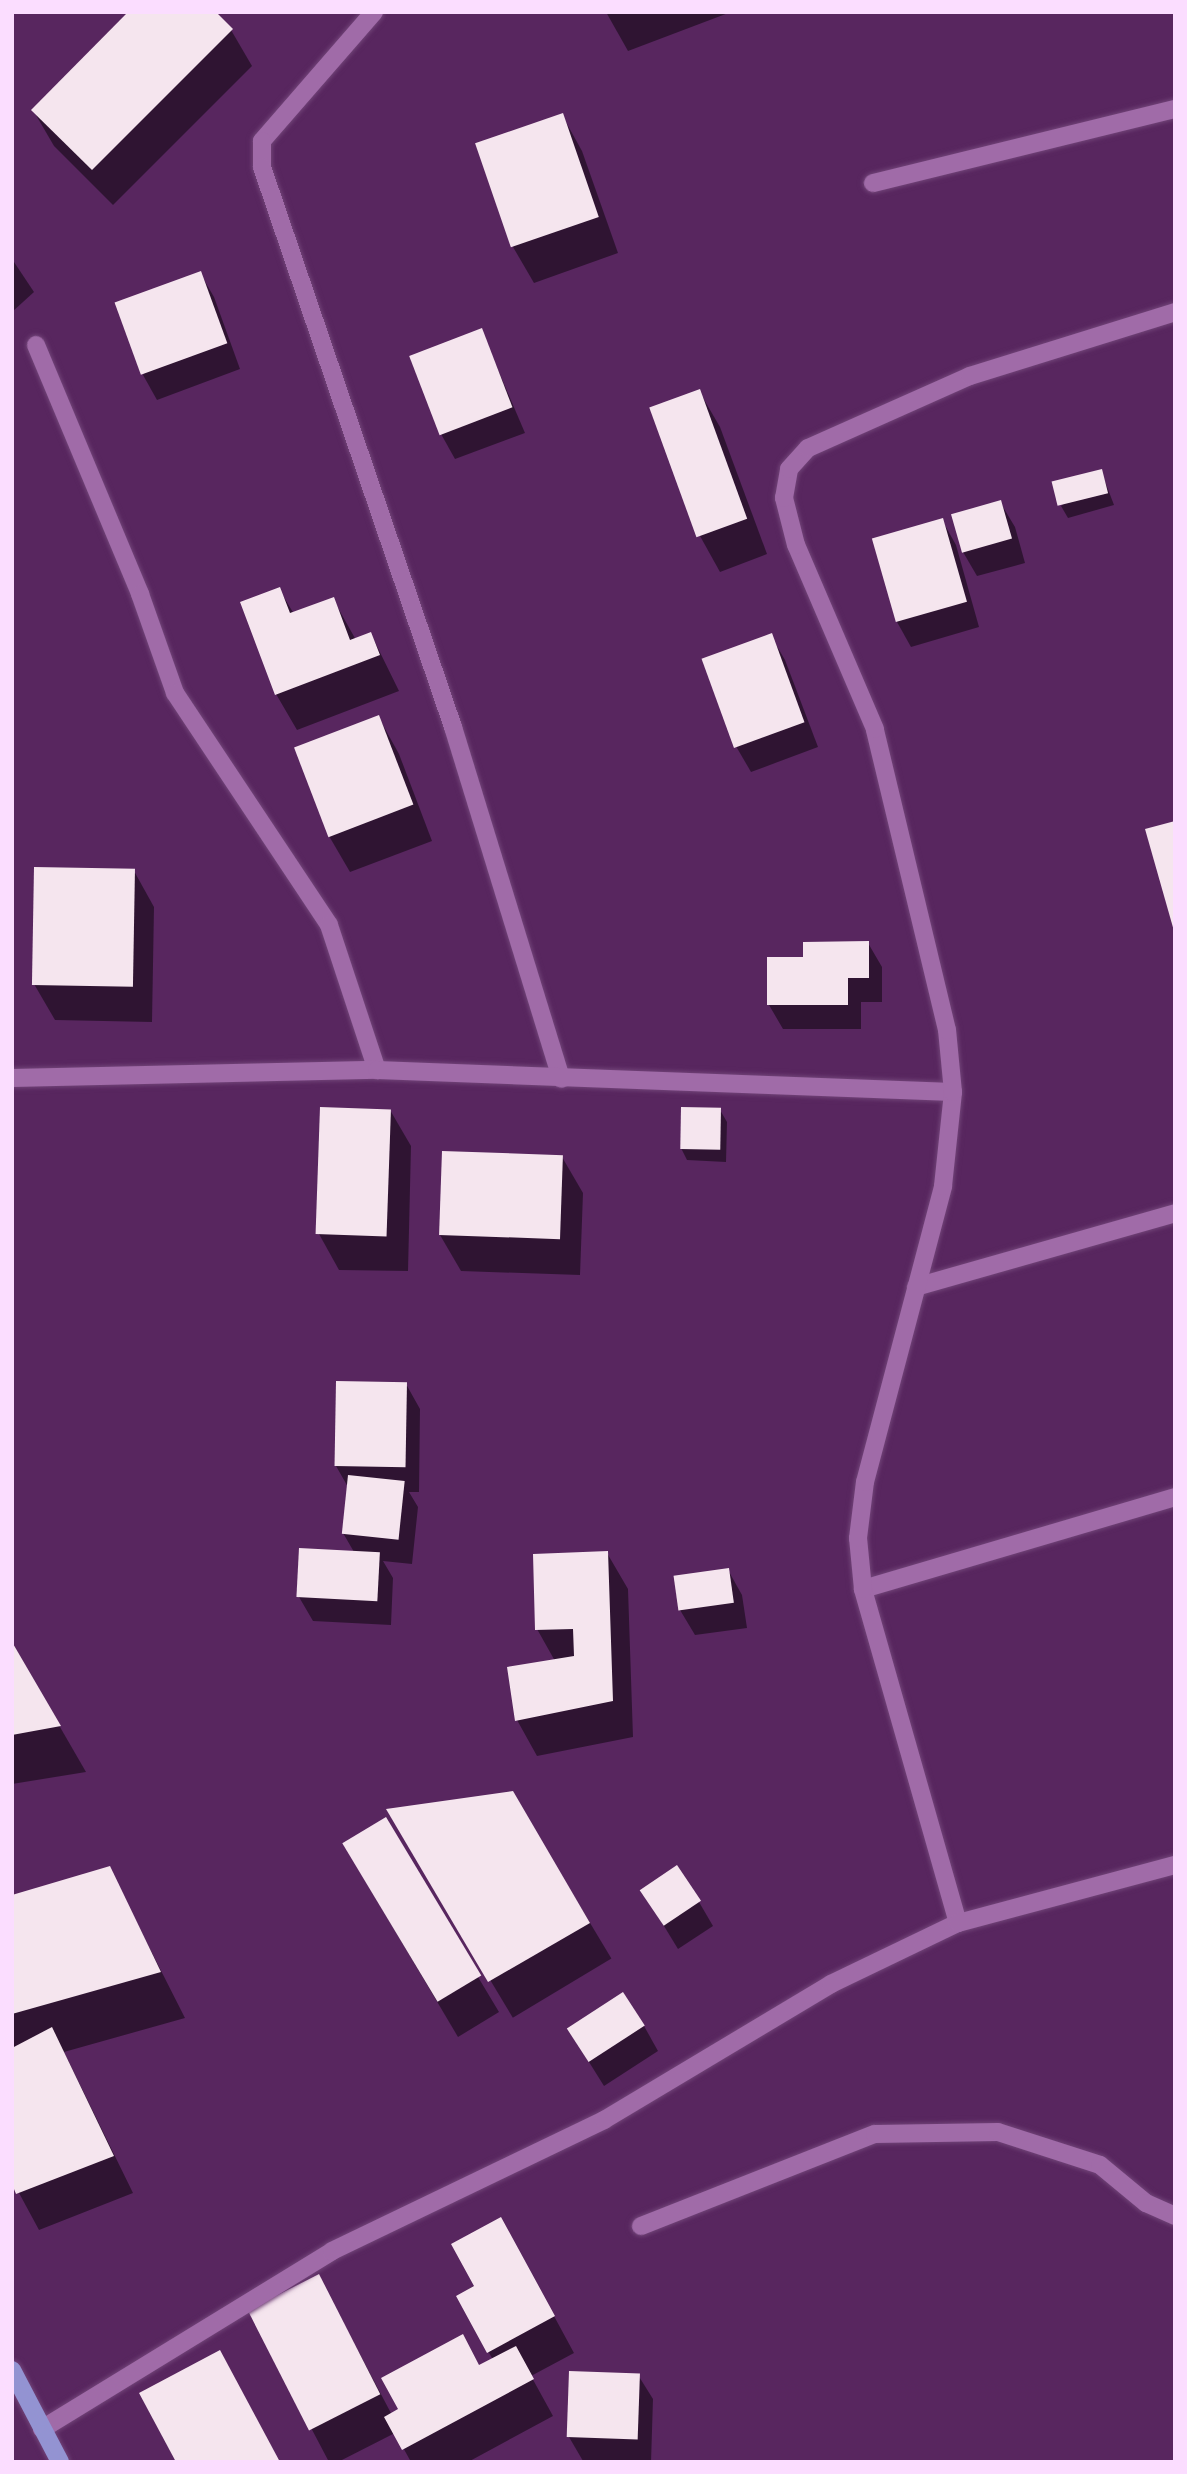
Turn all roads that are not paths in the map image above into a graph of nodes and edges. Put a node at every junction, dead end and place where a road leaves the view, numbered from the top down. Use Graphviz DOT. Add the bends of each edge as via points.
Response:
graph roads {
  1 [pos="374,12"];
  2 [pos="1175,109"];
  3 [pos="873,183"];
  4 [pos="1175,312"];
  5 [pos="36,345"];
  6 [pos="377,1070"];
  7 [pos="12,1078"];
  8 [pos="561,1079"];
  9 [pos="953,1092"];
  10 [pos="1175,1213"];
  11 [pos="916,1287"];
  12 [pos="1175,1497"];
  13 [pos="863,1589"];
  14 [pos="1175,1865"];
  15 [pos="958,1923"];
  16 [pos="1175,2216"];
  17 [pos="641,2226"];
  18 [pos="12,2370"];
  19 [pos="42,2429"];
  20 [pos="60,2462"];
  1 -- 8 [label="street" via="262,141 262,167 453,727"];
  2 -- 3 [label="street"];
  4 -- 9 [label="street" via="970,376 808,448 789,469 783,498 796,545 874,729 947,1030"];
  5 -- 6 [label="street" via="175,693 329,925"];
  6 -- 7 [label="street"];
  6 -- 8 [label="street"];
  8 -- 9 [label="street"];
  9 -- 11 [label="street" via="943,1186"];
  10 -- 11 [label="street"];
  11 -- 13 [label="street" via="865,1482 858,1538"];
  12 -- 13 [label="street"];
  13 -- 15 [label="street"];
  14 -- 15 [label="street"];
  15 -- 19 [label="street" via="831,1984 604,2120 332,2250"];
  16 -- 17 [label="street" via="1146,2203 1100,2165 998,2132 875,2134"];
  18 -- 19 [label="main road"];
  19 -- 20 [label="main road"];
}
